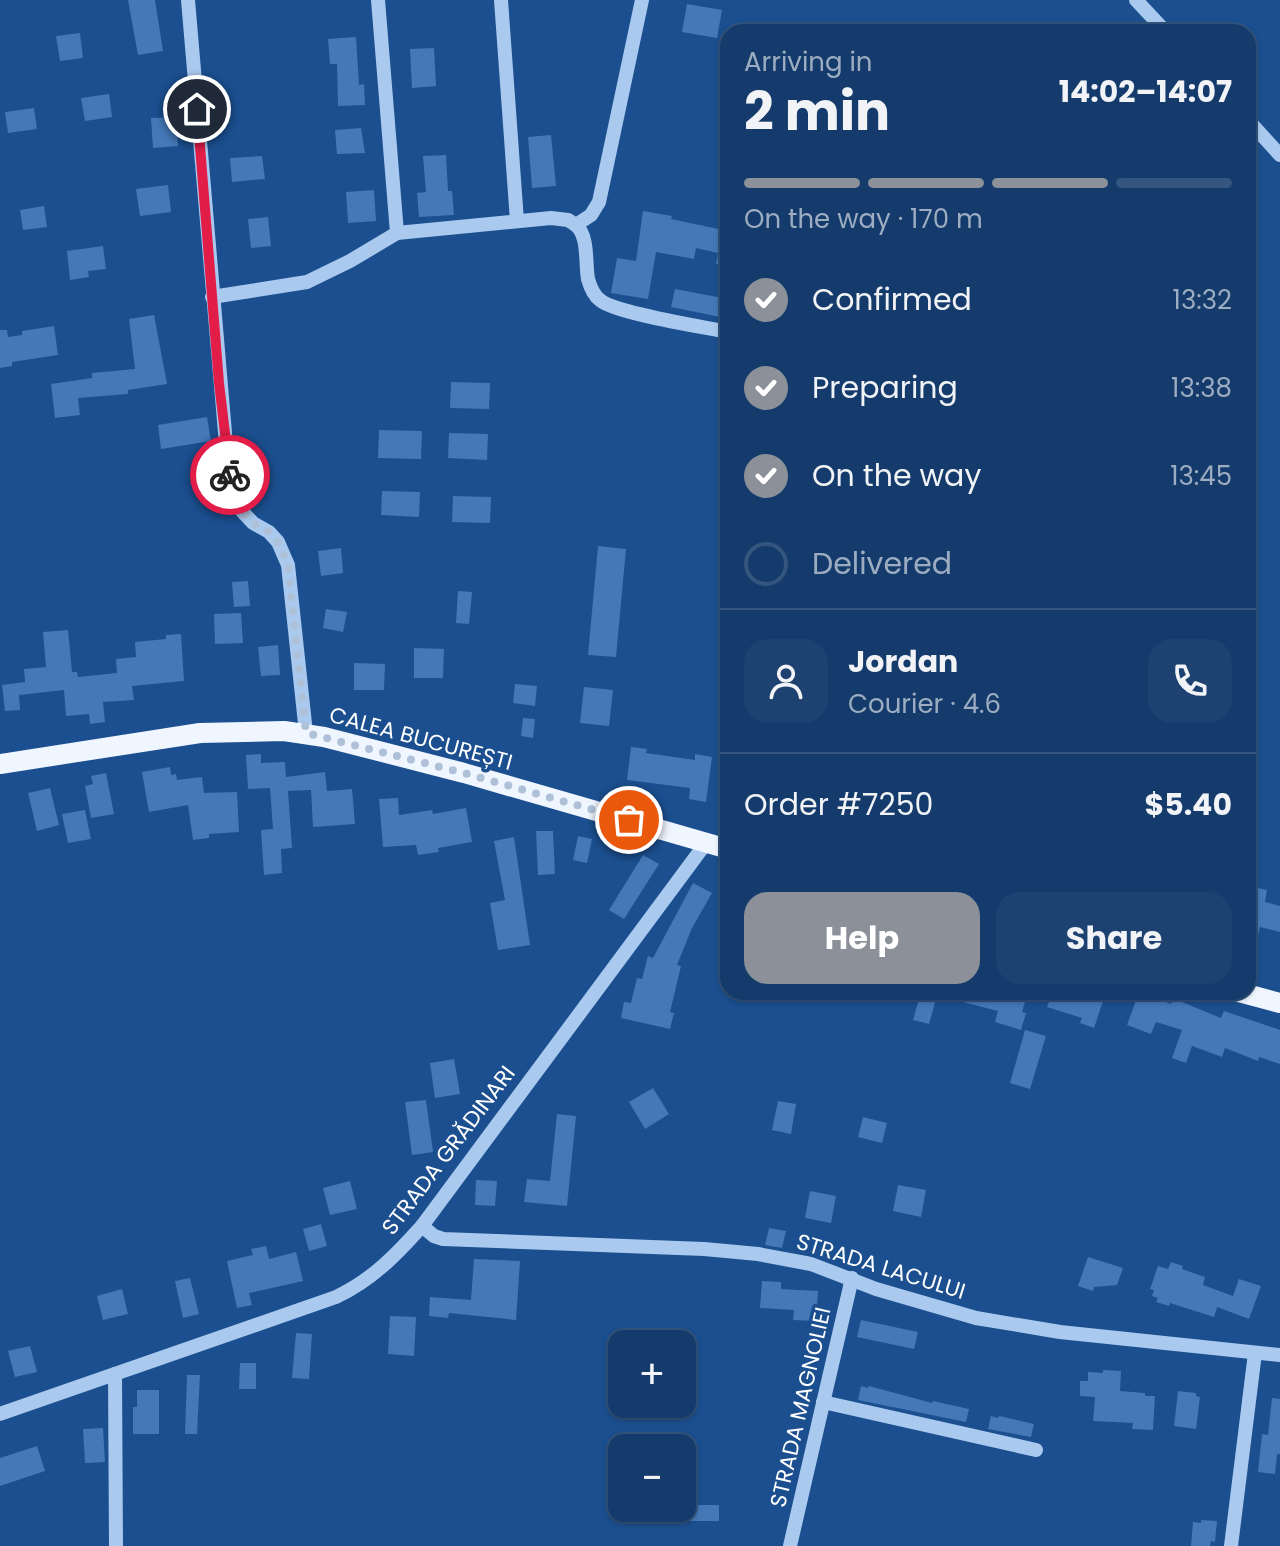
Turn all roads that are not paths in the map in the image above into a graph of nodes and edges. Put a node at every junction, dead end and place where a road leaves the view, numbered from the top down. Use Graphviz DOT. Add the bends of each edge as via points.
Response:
graph roads {
  1 [pos="188,0"];
  2 [pos="378,0"];
  3 [pos="501,0"];
  4 [pos="642,0"];
  5 [pos="1136,0"];
  6 [pos="1158,24"];
  7 [pos="1256,129"];
  8 [pos="1280,155"];
  9 [pos="517,221"];
  10 [pos="576,225"];
  11 [pos="397,233"];
  12 [pos="212,297"];
  13 [pos="720,330"];
  14 [pos="306,733"];
  15 [pos="0,764"];
  16 [pos="706,843"];
  17 [pos="720,847"];
  18 [pos="1256,997"];
  19 [pos="1280,1003"];
  20 [pos="422,1226"];
  21 [pos="852,1278"];
  22 [pos="1255,1353"];
  23 [pos="1280,1355"];
  24 [pos="115,1374"];
  25 [pos="823,1402"];
  26 [pos="0,1414"];
  27 [pos="1036,1450"];
  28 [pos="116,1546"];
  29 [pos="790,1546"];
  30 [pos="1231,1546"];
  1 -- 12 [label="street"];
  2 -- 11 [label="street"];
  3 -- 9 [label="street"];
  4 -- 10 [label="street" via="599,202"];
  5 -- 6 [label="street"];
  7 -- 8 [label="street"];
  9 -- 10 [label="street" via="551,218"];
  9 -- 11 [label="street"];
  10 -- 13 [label="street" via="585,243 590,287 600,301"];
  11 -- 12 [label="street" via="307,282"];
  12 -- 14 [label="street" via="233,488 239,508 278,542 288,565"];
  14 -- 15 [label="main road, CALEA BUCUREȘTI" via="200,733"];
  14 -- 16 [label="main road, CALEA BUCUREȘTI"];
  16 -- 17 [label="main road, CALEA BUCUREȘTI"];
  16 -- 20 [label="street, STRADA GRĂDINARI"];
  18 -- 19 [label="main road"];
  20 -- 21 [label="street, STRADA LACULUI" via="443,1239 758,1254"];
  20 -- 24 [label="street, STRADA GRĂDINARI" via="393,1258 336,1297"];
  21 -- 22 [label="street, STRADA LACULUI" via="976,1318"];
  21 -- 25 [label="street, STRADA MAGNOLIEI"];
  22 -- 23 [label="street, STRADA LACULUI"];
  22 -- 30 [label="street"];
  24 -- 26 [label="street, STRADA GRĂDINARI"];
  24 -- 28 [label="street"];
  25 -- 27 [label="street"];
  25 -- 29 [label="street, STRADA MAGNOLIEI"];
}
